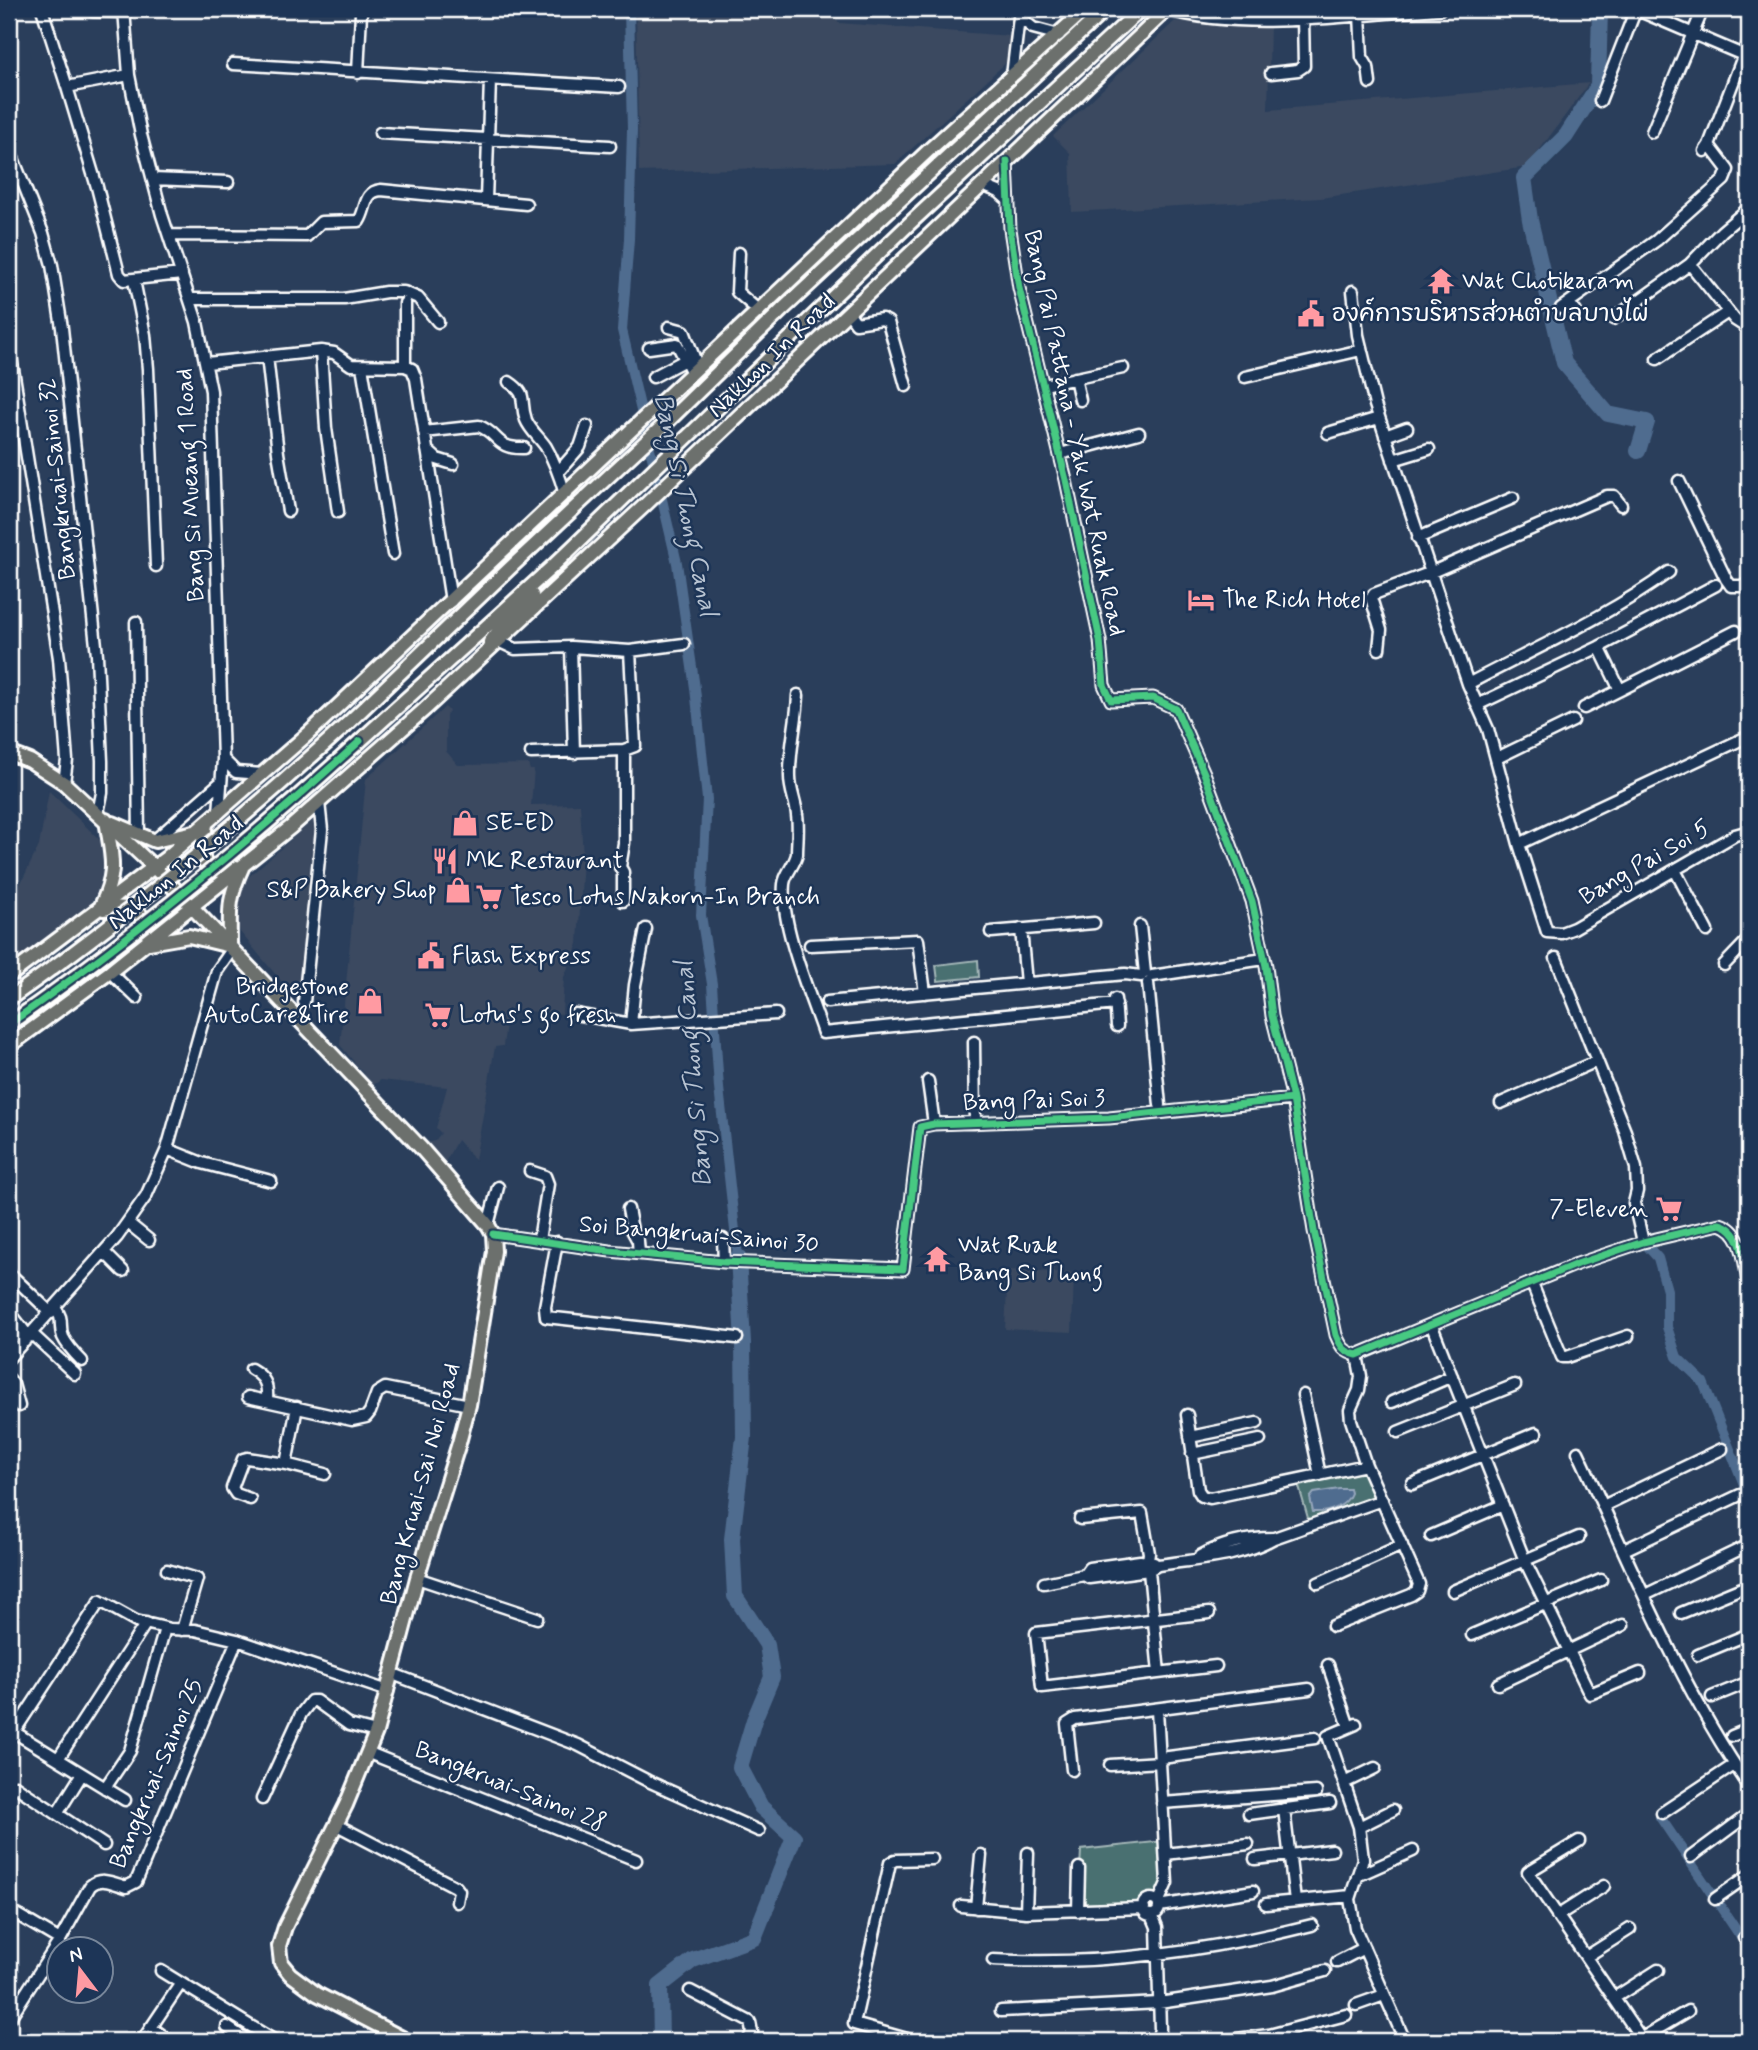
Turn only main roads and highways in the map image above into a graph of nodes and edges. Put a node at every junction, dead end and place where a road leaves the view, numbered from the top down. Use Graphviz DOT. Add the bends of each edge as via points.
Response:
graph roads {
  1 [pos="1086,9"];
  2 [pos="1106,9"];
  3 [pos="1141,9"];
  4 [pos="1167,9"];
  5 [pos="834,239"];
  6 [pos="782,310"];
  7 [pos="552,567"];
  8 [pos="469,669"];
  9 [pos="9,752"];
  10 [pos="102,817"];
  11 [pos="202,828"];
  12 [pos="243,864"];
  13 [pos="154,867"];
  14 [pos="192,906"];
  15 [pos="99,910"];
  16 [pos="143,944"];
  17 [pos="231,947"];
  18 [pos="9,976"];
  19 [pos="9,999"];
  20 [pos="9,1024"];
  21 [pos="9,1046"];
  22 [pos="402,2040"];
  1 -- 5 [label="main road, Nakhon In Road"];
  2 -- 6 [label="main road, Nakhon In Road"];
  3 -- 7 [label="main road, Nakhon In Road"];
  4 -- 8 [label="main road, Nakhon In Road"];
  5 -- 6 [label="main road"];
  5 -- 11 [label="main road, Nakhon In Road" via="451,601"];
  6 -- 19 [label="main road, Nakhon In Road, bridge" via="346,725 207,848"];
  7 -- 8 [label="main road"];
  7 -- 20 [label="main road, Nakhon In Road, bridge" via="260,830 167,908"];
  8 -- 12 [label="main road, Nakhon In Road"];
  9 -- 10 [label="main road" via="64,783"];
  10 -- 11 [label="main road" via="155,841"];
  10 -- 13 [label="main road"];
  10 -- 15 [label="main road" via="114,862"];
  11 -- 12 [label="main road" via="206,866 222,871"];
  11 -- 13 [label="main road, Nakhon In Road"];
  12 -- 14 [label="main road, Nakhon In Road"];
  12 -- 17 [label="main road" via="230,899"];
  13 -- 14 [label="main road"];
  13 -- 15 [label="main road, Nakhon In Road"];
  14 -- 16 [label="main road, Nakhon In Road"];
  14 -- 17 [label="main road"];
  15 -- 16 [label="main road" via="124,906 139,912 146,927"];
  15 -- 18 [label="main road, Nakhon In Road"];
  16 -- 17 [label="main road" via="189,936"];
  16 -- 21 [label="main road, Nakhon In Road"];
  17 -- 22 [label="main road, Bang Kruai-Sai Noi Road" via="421,1148 490,1229 495,1251 469,1405 376,1732 279,1946 281,1963 290,1974 317,1994"];
}
